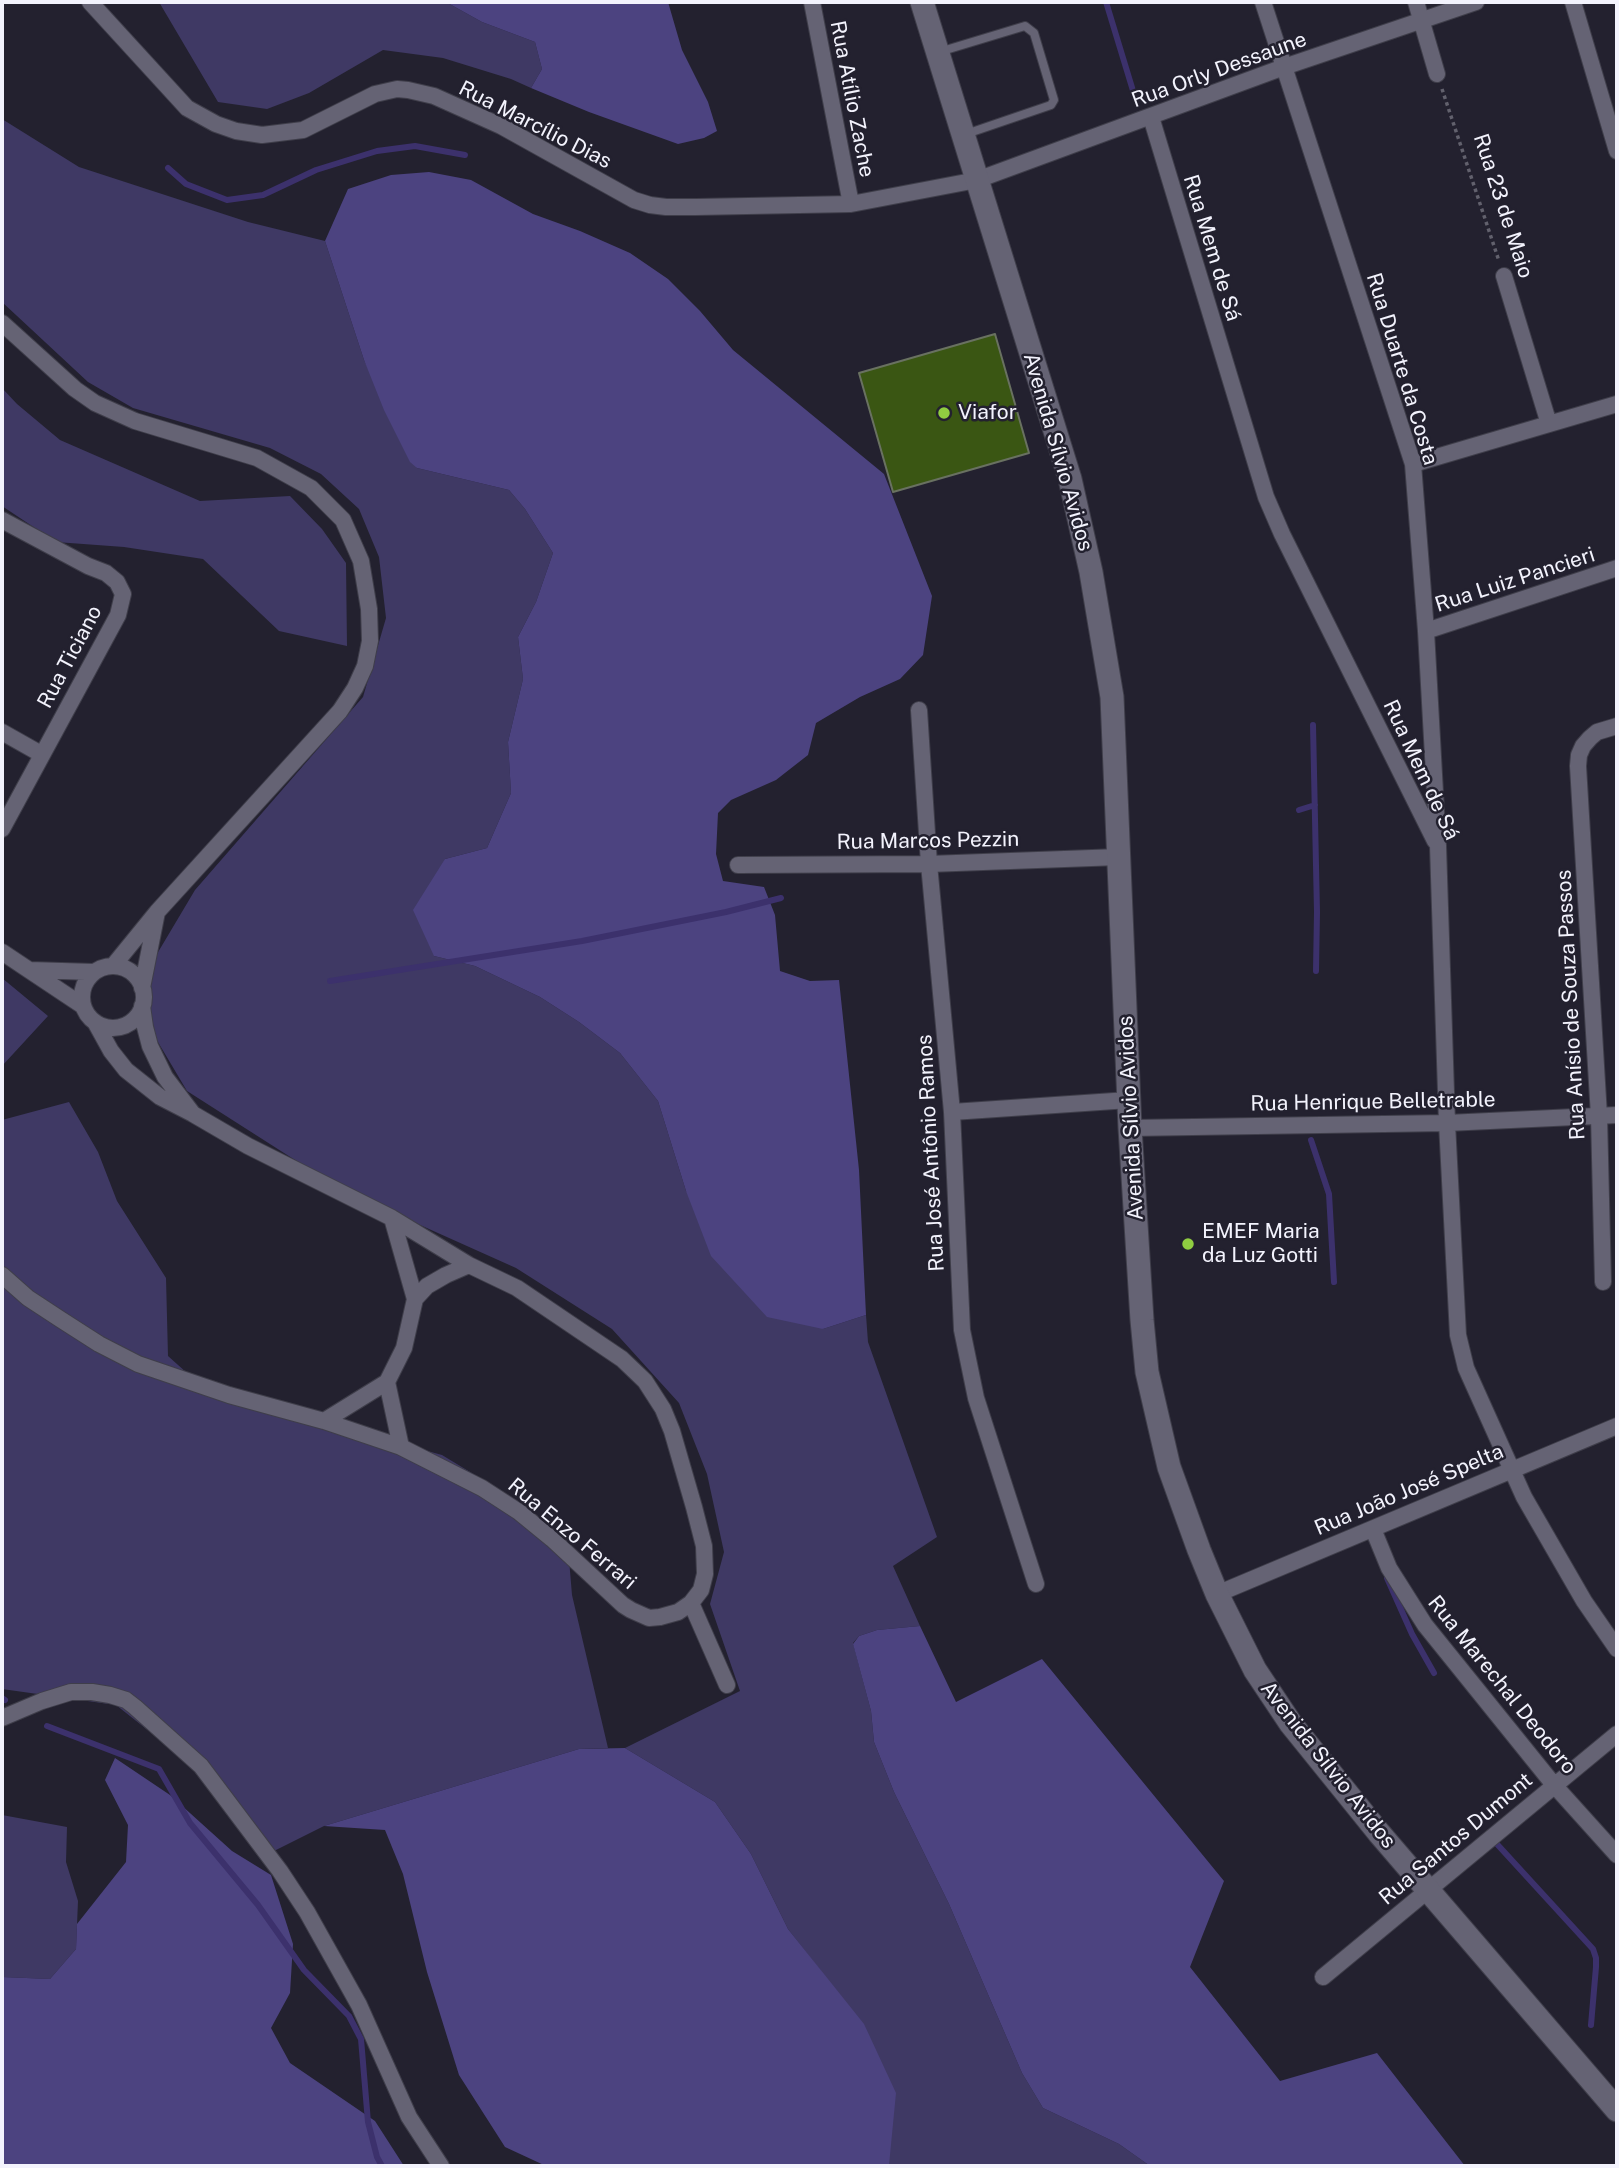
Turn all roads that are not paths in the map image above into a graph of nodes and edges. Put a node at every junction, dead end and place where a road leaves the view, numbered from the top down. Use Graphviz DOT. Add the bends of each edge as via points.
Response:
graph roads {
  1 [pos="90,2"];
  2 [pos="811,2"];
  3 [pos="922,2"];
  4 [pos="1264,2"];
  5 [pos="1416,2"];
  6 [pos="1476,2"];
  7 [pos="1576,3"];
  8 [pos="1422,20"];
  9 [pos="937,52"];
  10 [pos="1284,68"];
  11 [pos="1437,74"];
  12 [pos="1151,117"];
  13 [pos="963,135"];
  14 [pos="1617,151"];
  15 [pos="977,180"];
  16 [pos="851,204"];
  17 [pos="1504,276"];
  18 [pos="2,323"];
  19 [pos="1617,404"];
  20 [pos="1549,424"];
  21 [pos="1413,464"];
  22 [pos="2,520"];
  23 [pos="1617,568"];
  24 [pos="1426,631"];
  25 [pos="919,710"];
  26 [pos="1617,726"];
  27 [pos="2,732"];
  28 [pos="41,754"];
  29 [pos="2,829"];
  30 [pos="1438,846"];
  31 [pos="1119,857"];
  32 [pos="929,864"];
  33 [pos="738,865"];
  34 [pos="157,912"];
  35 [pos="2,952"];
  36 [pos="113,966"];
  37 [pos="29,970"];
  38 [pos="94,972"];
  39 [pos="142,988"];
  40 [pos="83,1006"];
  41 [pos="142,1006"];
  42 [pos="95,1022"];
  43 [pos="1129,1100"];
  44 [pos="952,1112"];
  45 [pos="193,1114"];
  46 [pos="1617,1115"];
  47 [pos="1598,1116"];
  48 [pos="1447,1123"];
  49 [pos="1130,1128"];
  50 [pos="392,1219"];
  51 [pos="469,1265"];
  52 [pos="2,1275"];
  53 [pos="1603,1282"];
  54 [pos="415,1299"];
  55 [pos="387,1382"];
  56 [pos="324,1421"];
  57 [pos="1617,1426"];
  58 [pos="401,1447"];
  59 [pos="1512,1469"];
  60 [pos="1373,1529"];
  61 [pos="1036,1584"];
  62 [pos="1217,1594"];
  63 [pos="691,1603"];
  64 [pos="1617,1649"];
  65 [pos="727,1685"];
  66 [pos="2,1717"];
  67 [pos="1617,1734"];
  68 [pos="1554,1785"];
  69 [pos="1617,1855"];
  70 [pos="1429,1889"];
  71 [pos="1323,1977"];
  72 [pos="1617,2110"];
  73 [pos="441,2166"];
  1 -- 16 [label="street, Rua Marcílio Dias" via="187,108 236,131 281,135 303,130 375,94 408,90 434,96 501,126 650,205"];
  2 -- 16 [label="street, Rua Atílio Zache"];
  3 -- 9 [label="main road, Avenida Sílvio Avidos"];
  4 -- 10 [label="street, Rua Duarte da Costa"];
  5 -- 8 [label="street"];
  6 -- 8 [label="street, Rua Orly Dessaune"];
  7 -- 14 [label="street"];
  8 -- 10 [label="street, Rua Orly Dessaune"];
  8 -- 11 [label="street"];
  9 -- 13 [label="main road, Avenida Sílvio Avidos"];
  9 -- 13 [label="lane" via="1025,26 1034,33 1054,100 1051,105"];
  10 -- 12 [label="street, Rua Orly Dessaune"];
  10 -- 21 [label="street, Rua Duarte da Costa"];
  12 -- 15 [label="street, Rua Orly Dessaune"];
  12 -- 30 [label="street, Rua Mem de Sá" via="1266,497"];
  13 -- 15 [label="main road, Avenida Sílvio Avidos"];
  15 -- 16 [label="street, Rua Marcílio Dias"];
  15 -- 31 [label="main road, Avenida Sílvio Avidos" via="1070,479 1091,572 1112,697"];
  17 -- 20 [label="street, Rua 23 de Maio"];
  18 -- 34 [label="street" via="95,403 135,421 257,458 311,488 342,520 361,561 370,641 355,688 340,711"];
  19 -- 20 [label="street"];
  20 -- 21 [label="street"];
  21 -- 24 [label="street, Rua Duarte da Costa"];
  22 -- 28 [label="street, Rua Ticiano" via="106,573 123,594 118,615"];
  23 -- 24 [label="street, Rua Luiz Pancieri"];
  24 -- 30 [label="street, Rua Duarte da Costa"];
  25 -- 32 [label="street, Rua José Antônio Ramos"];
  26 -- 47 [label="street, Rua Anísio de Souza Passos" via="1597,732 1583,746 1578,766"];
  27 -- 28 [label="street"];
  28 -- 29 [label="street, Rua Ticiano"];
  30 -- 48 [label="street, Rua Mem de Sá"];
  31 -- 32 [label="street, Rua Marcos Pezzin"];
  31 -- 43 [label="main road, Avenida Sílvio Avidos"];
  32 -- 33 [label="street, Rua Marcos Pezzin"];
  32 -- 44 [label="street, Rua José Antônio Ramos"];
  34 -- 36 [label="street"];
  34 -- 39 [label="street"];
  35 -- 37 [label="street"];
  36 -- 38 [label="street"];
  36 -- 39 [label="street" via="131,972"];
  37 -- 38 [label="street"];
  37 -- 40 [label="street"];
  38 -- 40 [label="street" via="83,987"];
  39 -- 41 [label="street"];
  40 -- 42 [label="street"];
  41 -- 42 [label="street" via="123,1026"];
  41 -- 45 [label="street" via="150,1046 165,1077"];
  42 -- 45 [label="street" via="126,1070 160,1097"];
  43 -- 44 [label="street"];
  43 -- 49 [label="main road, Avenida Sílvio Avidos"];
  44 -- 61 [label="street, Rua José Antônio Ramos" via="962,1330 968,1366"];
  45 -- 50 [label="street"];
  46 -- 47 [label="street, Rua Henrique Belletrable"];
  47 -- 48 [label="street, Rua Henrique Belletrable"];
  47 -- 53 [label="street, Rua Anísio de Souza Passos"];
  48 -- 49 [label="street, Rua Henrique Belletrable"];
  48 -- 59 [label="street, Rua Mem de Sá" via="1458,1335 1466,1368"];
  49 -- 62 [label="main road, Avenida Sílvio Avidos" via="1147,1372 1169,1467"];
  50 -- 51 [label="street"];
  50 -- 54 [label="street"];
  51 -- 54 [label="street" via="427,1286"];
  51 -- 63 [label="street" via="517,1288 622,1359 645,1381 672,1431 704,1546 705,1574"];
  52 -- 56 [label="street, Rua Enzo Ferrari" via="60,1319 138,1364"];
  54 -- 55 [label="street" via="404,1348"];
  55 -- 56 [label="street"];
  55 -- 58 [label="street"];
  56 -- 58 [label="street, Rua Enzo Ferrari"];
  57 -- 59 [label="street, Rua João José Spelta"];
  58 -- 63 [label="street, Rua Enzo Ferrari" via="519,1512 631,1610 649,1618 660,1617"];
  59 -- 60 [label="street, Rua João José Spelta"];
  59 -- 64 [label="street, Rua Mem de Sá" via="1584,1601"];
  60 -- 62 [label="street, Rua João José Spelta"];
  60 -- 68 [label="street, Rua Marechal Deodoro" via="1389,1568 1425,1625"];
  62 -- 70 [label="main road, Avenida Sílvio Avidos" via="1255,1670 1291,1724"];
  63 -- 65 [label="street"];
  66 -- 73 [label="street" via="71,1692 110,1695 135,1707 201,1766 307,1912 359,2005 409,2116"];
  67 -- 68 [label="street, Rua Santos Dumont"];
  68 -- 69 [label="street, Rua Marechal Deodoro"];
  68 -- 70 [label="street, Rua Santos Dumont"];
  70 -- 71 [label="street, Rua Santos Dumont"];
  70 -- 72 [label="main road, Avenida Sílvio Avidos"];
}
